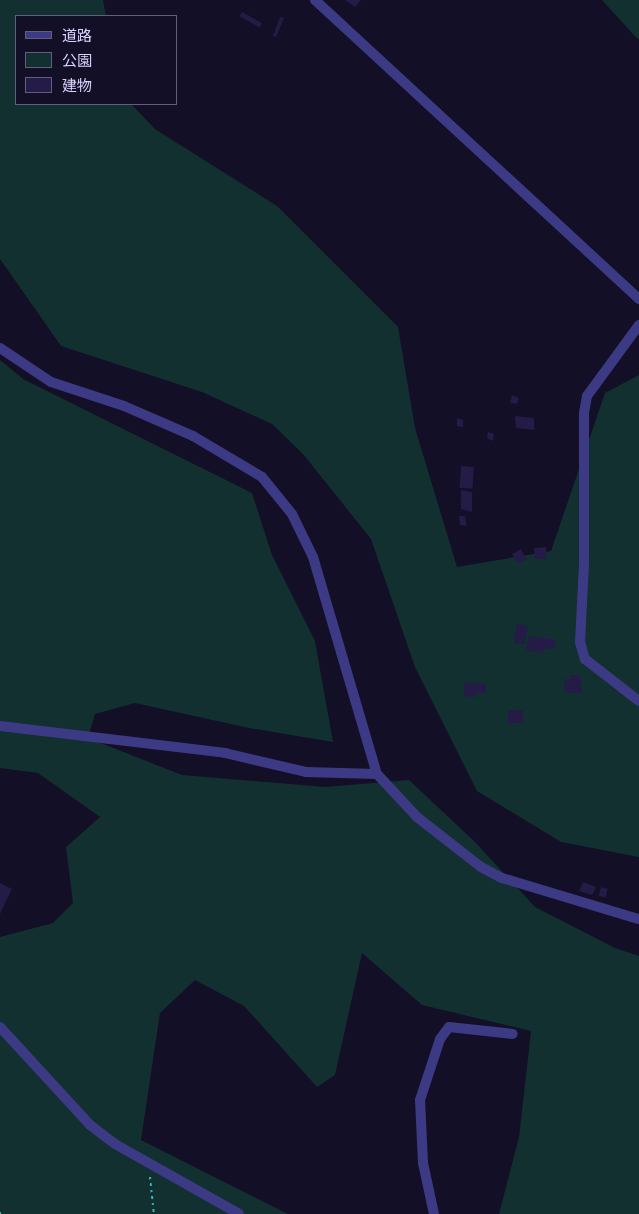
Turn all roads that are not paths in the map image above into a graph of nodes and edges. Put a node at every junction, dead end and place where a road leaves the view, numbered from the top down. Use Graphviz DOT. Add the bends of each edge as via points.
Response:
graph roads {
  1 [pos="315,0"];
  2 [pos="639,299"];
  3 [pos="639,325"];
  4 [pos="0,348"];
  5 [pos="639,701"];
  6 [pos="0,726"];
  7 [pos="377,774"];
  8 [pos="639,919"];
  9 [pos="0,1027"];
  10 [pos="514,1034"];
  11 [pos="239,1214"];
  12 [pos="434,1214"];
  1 -- 2 [label="street"];
  3 -- 5 [label="street" via="587,396 584,413 584,564 580,642 585,660"];
  4 -- 7 [label="street" via="51,382 124,406 193,436 270,484 292,514 313,557"];
  6 -- 7 [label="street" via="225,753 306,772"];
  7 -- 8 [label="street" via="417,817 481,867 502,878"];
  9 -- 11 [label="street" via="90,1125 149,1164"];
  10 -- 12 [label="street" via="449,1027 440,1039 420,1100 423,1163"];
}
